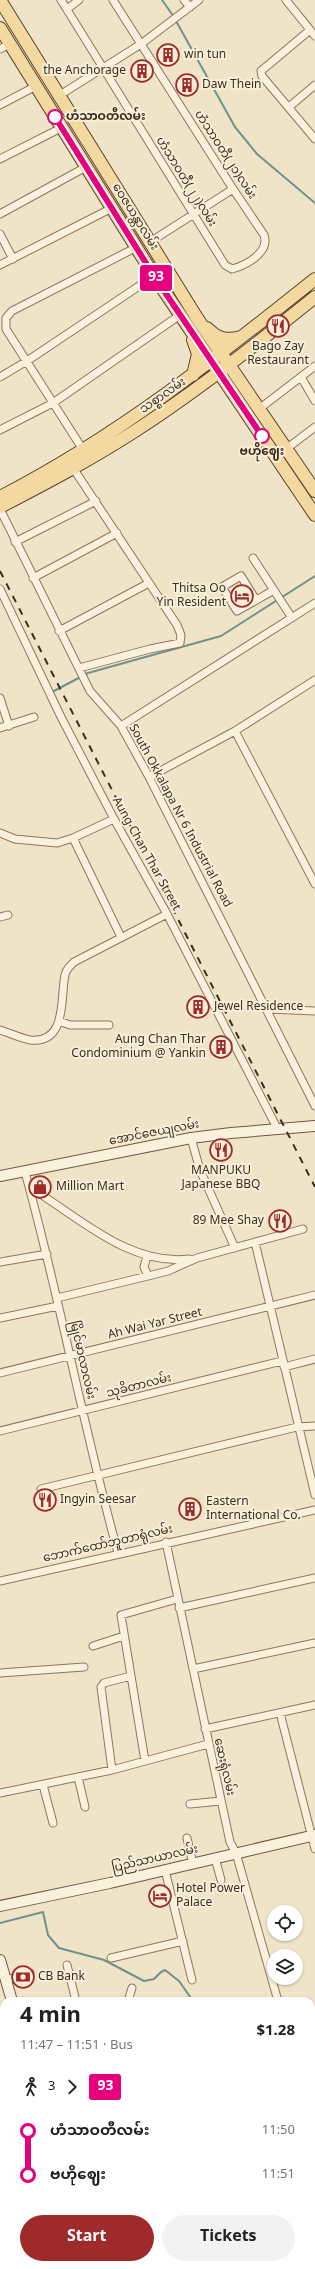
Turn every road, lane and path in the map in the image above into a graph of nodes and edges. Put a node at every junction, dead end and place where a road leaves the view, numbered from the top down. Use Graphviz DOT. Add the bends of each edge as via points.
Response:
graph roads {
  1 [pos="0,0"];
  2 [pos="61,0"];
  3 [pos="79,0"];
  4 [pos="113,0"];
  5 [pos="184,0"];
  6 [pos="199,0"];
  7 [pos="286,0"];
  8 [pos="190,7"];
  9 [pos="67,8"];
  10 [pos="0,28"];
  11 [pos="310,30"];
  12 [pos="315,36"];
  13 [pos="141,44"];
  14 [pos="5,47"];
  15 [pos="103,68"];
  16 [pos="315,85"];
  17 [pos="36,86"];
  18 [pos="60,95"];
  19 [pos="0,105"];
  20 [pos="289,108"];
  21 [pos="61,128"];
  22 [pos="88,140"];
  23 [pos="315,140"];
  24 [pos="74,148"];
  25 [pos="0,159"];
  26 [pos="86,167"];
  27 [pos="233,189"];
  28 [pos="112,208"];
  29 [pos="0,214"];
  30 [pos="193,215"];
  31 [pos="0,234"];
  32 [pos="150,242"];
  33 [pos="137,247"];
  34 [pos="13,259"];
  35 [pos="0,265"];
  36 [pos="232,269"];
  37 [pos="154,276"];
  38 [pos="315,279"];
  39 [pos="315,297"];
  40 [pos="180,315"];
  41 [pos="197,318"];
  42 [pos="187,326"];
  43 [pos="3,330"];
  44 [pos="242,337"];
  45 [pos="248,351"];
  46 [pos="216,357"];
  47 [pos="27,361"];
  48 [pos="315,366"];
  49 [pos="224,369"];
  50 [pos="193,375"];
  51 [pos="0,377"];
  52 [pos="301,377"];
  53 [pos="200,385"];
  54 [pos="244,399"];
  55 [pos="315,401"];
  56 [pos="53,403"];
  57 [pos="259,409"];
  58 [pos="315,427"];
  59 [pos="0,430"];
  60 [pos="286,449"];
  61 [pos="86,454"];
  62 [pos="73,468"];
  63 [pos="314,488"];
  64 [pos="0,497"];
  65 [pos="96,501"];
  66 [pos="0,508"];
  67 [pos="315,515"];
  68 [pos="117,533"];
  69 [pos="15,542"];
  70 [pos="253,558"];
  71 [pos="33,578"];
  72 [pos="149,583"];
  73 [pos="0,589"];
  74 [pos="274,590"];
  75 [pos="256,600"];
  76 [pos="315,603"];
  77 [pos="292,618"];
  78 [pos="59,631"];
  79 [pos="79,668"];
  80 [pos="315,680"];
  81 [pos="0,698"];
  82 [pos="34,717"];
  83 [pos="9,726"];
  84 [pos="121,726"];
  85 [pos="0,728"];
  86 [pos="236,731"];
  87 [pos="149,778"];
  88 [pos="114,819"];
  89 [pos="0,833"];
  90 [pos="73,838"];
  91 [pos="315,884"];
  92 [pos="167,914"];
  93 [pos="8,915"];
  94 [pos="0,917"];
  95 [pos="121,937"];
  96 [pos="268,1009"];
  97 [pos="315,1012"];
  98 [pos="59,1021"];
  99 [pos="110,1025"];
  100 [pos="0,1030"];
  101 [pos="315,1106"];
  102 [pos="315,1126"];
  103 [pos="277,1128"];
  104 [pos="191,1138"];
  105 [pos="24,1172"];
  106 [pos="0,1176"];
  107 [pos="29,1187"];
  108 [pos="303,1229"];
  109 [pos="255,1242"];
  110 [pos="235,1248"];
  111 [pos="46,1254"];
  112 [pos="148,1256"];
  113 [pos="197,1258"];
  114 [pos="0,1262"];
  115 [pos="148,1276"];
  116 [pos="315,1295"];
  117 [pos="57,1298"];
  118 [pos="58,1306"];
  119 [pos="269,1306"];
  120 [pos="0,1318"];
  121 [pos="70,1357"];
  122 [pos="315,1359"];
  123 [pos="283,1364"];
  124 [pos="0,1373"];
  125 [pos="82,1412"];
  126 [pos="315,1426"];
  127 [pos="297,1427"];
  128 [pos="0,1431"];
  129 [pos="96,1474"];
  130 [pos="41,1489"];
  131 [pos="315,1495"];
  132 [pos="315,1510"];
  133 [pos="166,1542"];
  134 [pos="118,1553"];
  135 [pos="315,1578"];
  136 [pos="0,1581"];
  137 [pos="177,1599"];
  138 [pos="179,1608"];
  139 [pos="124,1636"];
  140 [pos="315,1643"];
  141 [pos="93,1646"];
  142 [pos="84,1667"];
  143 [pos="193,1669"];
  144 [pos="0,1673"];
  145 [pos="131,1676"];
  146 [pos="315,1705"];
  147 [pos="280,1713"];
  148 [pos="205,1729"];
  149 [pos="208,1744"];
  150 [pos="145,1761"];
  151 [pos="112,1770"];
  152 [pos="78,1777"];
  153 [pos="43,1785"];
  154 [pos="0,1793"];
  155 [pos="221,1801"];
  156 [pos="190,1804"];
  157 [pos="85,1807"];
  158 [pos="53,1823"];
  159 [pos="313,1836"];
  160 [pos="187,1838"];
  161 [pos="315,1850"];
  162 [pos="236,1853"];
  163 [pos="214,1858"];
  164 [pos="192,1864"];
  165 [pos="165,1870"];
  166 [pos="221,1880"];
  167 [pos="0,1906"];
  168 [pos="183,1941"];
  169 [pos="111,1958"];
  170 [pos="0,1962"];
  171 [pos="67,1965"];
  172 [pos="30,1973"];
  173 [pos="6,1980"];
  174 [pos="192,1980"];
  175 [pos="132,1988"];
  176 [pos="11,1997"];
  177 [pos="75,1997"];
  178 [pos="129,1997"];
  179 [pos="276,1997"];
  1 -- 18 [label="main road, ဝေဇယန္တာလမ်း"];
  2 -- 9 [label="street, ဟံသာဝတီ(၂၂)လမ်း"];
  3 -- 9 [label="street"];
  4 -- 13 [label="street, ဟံသာဝတီ(၂၁)လမ်း"];
  5 -- 8 [label="street"];
  6 -- 8 [label="street"];
  7 -- 11 [label="street"];
  8 -- 13 [label="street"];
  9 -- 15 [label="street, ဟံသာဝတီ(၂၂)လမ်း"];
  10 -- 14 [label="main road, ဝေဇယန္တာလမ်း"];
  11 -- 12 [label="street"];
  11 -- 20 [label="street" via="260,70 262,76"];
  13 -- 15 [label="street"];
  13 -- 27 [label="street, ဟံသာဝတီ(၂၁)လမ်း"];
  14 -- 17 [label="main road, ဝေဇယန္တာလမ်း"];
  15 -- 18 [label="street"];
  15 -- 30 [label="street, ဟံသာဝတီ(၂၂)လမ်း"];
  16 -- 20 [label="street"];
  17 -- 19 [label="street"];
  17 -- 21 [label="main road, ဝေဇယန္တာလမ်း"];
  18 -- 22 [label="main road, ဝေဇယန္တာလမ်း"];
  20 -- 23 [label="street"];
  21 -- 24 [label="main road, ဝေဇယန္တာလမ်း"];
  21 -- 25 [label="street"];
  22 -- 24 [label="main road"];
  22 -- 32 [label="main road, ဝေဇယန္တာလမ်း"];
  24 -- 26 [label="main road, ဝေဇယန္တာလမ်း"];
  26 -- 28 [label="main road, ဝေဇယန္တာလမ်း"];
  26 -- 29 [label="street"];
  27 -- 30 [label="street"];
  27 -- 36 [label="street, ဟံသာဝတီ(၂၁)လမ်း" via="266,241 263,251"];
  28 -- 33 [label="main road, ဝေဇယန္တာလမ်း"];
  28 -- 34 [label="street"];
  30 -- 32 [label="street"];
  30 -- 36 [label="street, ဟံသာဝတီ(၂၂)လမ်း" via="225,265"];
  31 -- 34 [label="street"];
  32 -- 41 [label="main road, ဝေဇယန္တာလမ်း"];
  33 -- 37 [label="main road, ဝေဇယန္တာလမ်း"];
  33 -- 43 [label="street" via="12,311 6,318"];
  34 -- 35 [label="street"];
  37 -- 40 [label="main road, ဝေဇယန္တာလမ်း"];
  37 -- 47 [label="street"];
  38 -- 44 [label="main road, သစ္စာလမ်း"];
  39 -- 45 [label="main road, သစ္စာလမ်း"];
  40 -- 42 [label="main road, ဝေဇယန္တာလမ်း"];
  40 -- 56 [label="street"];
  41 -- 44 [label="main road" via="214,335 223,339"];
  41 -- 46 [label="main road, ဝေဇယန္တာလမ်း"];
  42 -- 46 [label="main road, ဝေဇယန္တာလမ်း"];
  42 -- 50 [label="main road" via="198,354"];
  43 -- 47 [label="street"];
  44 -- 46 [label="main road, သစ္စာလမ်း"];
  45 -- 49 [label="main road, သစ္စာလမ်း"];
  45 -- 54 [label="main road" via="241,367"];
  46 -- 49 [label="main road, ဝေဇယန္တာလမ်း"];
  46 -- 50 [label="main road, သစ္စာလမ်း"];
  47 -- 51 [label="street"];
  47 -- 56 [label="street"];
  48 -- 52 [label="street"];
  49 -- 53 [label="main road, သစ္စာလမ်း"];
  49 -- 54 [label="main road, ဝေဇယန္တာလမ်း"];
  50 -- 61 [label="main road, သစ္စာလမ်း"];
  52 -- 55 [label="street"];
  52 -- 57 [label="street"];
  53 -- 54 [label="main road" via="220,388"];
  53 -- 61 [label="main road, သစ္စာလမ်း" via="135,431"];
  54 -- 57 [label="main road, ဝေဇယန္တာလမ်း"];
  54 -- 67 [label="main road, ဝေဇယန္တာလမ်း"];
  56 -- 59 [label="street"];
  56 -- 61 [label="street"];
  57 -- 60 [label="main road, ဝေဇယန္တာလမ်း"];
  58 -- 60 [label="street"];
  60 -- 63 [label="main road, ဝေဇယန္တာလမ်း"];
  61 -- 62 [label="main road, သစ္စာလမ်း"];
  61 -- 64 [label="main road, သစ္စာလမ်း"];
  62 -- 65 [label="street"];
  62 -- 66 [label="main road, သစ္စာလမ်း"];
  65 -- 68 [label="street"];
  65 -- 69 [label="street"];
  66 -- 69 [label="street, South Okkalapa Nr 6 Industrial Road"];
  68 -- 71 [label="street"];
  68 -- 72 [label="street"];
  69 -- 71 [label="street, South Okkalapa Nr 6 Industrial Road"];
  70 -- 74 [label="street"];
  71 -- 78 [label="street, South Okkalapa Nr 6 Industrial Road"];
  72 -- 78 [label="street"];
  72 -- 79 [label="street" via="177,625 181,636 180,643"];
  73 -- 88 [label="street, Aung Chan Thar Street" via="61,717"];
  74 -- 75 [label="street"];
  74 -- 77 [label="street"];
  75 -- 75 [label="street" via="237,612 222,587 241,576"];
  76 -- 77 [label="street"];
  77 -- 84 [label="street"];
  78 -- 79 [label="street, South Okkalapa Nr 6 Industrial Road"];
  79 -- 84 [label="street, South Okkalapa Nr 6 Industrial Road" via="90,691"];
  80 -- 86 [label="street"];
  81 -- 83 [label="street"];
  82 -- 83 [label="street"];
  83 -- 85 [label="street"];
  84 -- 87 [label="street, South Okkalapa Nr 6 Industrial Road"];
  86 -- 87 [label="street"];
  86 -- 91 [label="street"];
  87 -- 96 [label="street, South Okkalapa Nr 6 Industrial Road"];
  88 -- 90 [label="street"];
  88 -- 92 [label="street, Aung Chan Thar Street"];
  89 -- 90 [label="street" via="15,839 49,843"];
  90 -- 95 [label="street"];
  92 -- 95 [label="street"];
  92 -- 103 [label="street, Aung Chan Thar Street"];
  93 -- 94 [label="street"];
  95 -- 98 [label="street" via="74,962 68,968"];
  96 -- 97 [label="street"];
  96 -- 101 [label="street, South Okkalapa Nr 6 Industrial Road"];
  98 -- 99 [label="street" via="70,1025"];
  98 -- 100 [label="street" via="46,1038 40,1040 26,1039"];
  102 -- 103 [label="main road, အောင်ဇေယျလမ်း"];
  103 -- 104 [label="main road, အောင်ဇေယျလမ်း"];
  104 -- 105 [label="main road, အောင်ဇေယျလမ်း"];
  104 -- 110 [label="street" via="200,1170"];
  105 -- 106 [label="main road, အောင်ဇေယျလမ်း"];
  105 -- 107 [label="street, မြိုင်မာလာလမ်း"];
  107 -- 111 [label="street, မြိုင်မာလာလမ်း"];
  107 -- 112 [label="street" via="95,1231"];
  108 -- 109 [label="street"];
  109 -- 110 [label="street"];
  109 -- 119 [label="street"];
  110 -- 113 [label="street"];
  111 -- 114 [label="street"];
  111 -- 117 [label="street, မြိုင်မာလာလမ်း"];
  112 -- 113 [label="street" via="175,1260"];
  112 -- 115 [label="street" via="144,1267"];
  113 -- 115 [label="street" via="168,1271"];
  115 -- 117 [label="street"];
  116 -- 119 [label="street, Ah Wai Yar Street"];
  117 -- 118 [label="street, မြိုင်မာလာလမ်း"];
  118 -- 120 [label="street"];
  118 -- 121 [label="street, မြိုင်မာလာလမ်း"];
  119 -- 121 [label="street, Ah Wai Yar Street"];
  119 -- 123 [label="street"];
  121 -- 124 [label="street, Ah Wai Yar Street"];
  121 -- 125 [label="street, မြိုင်မာလာလမ်း"];
  122 -- 123 [label="street, သုခိတာလမ်း"];
  123 -- 125 [label="street, သုခိတာလမ်း"];
  123 -- 127 [label="street"];
  125 -- 128 [label="street, သုခိတာလမ်း"];
  125 -- 129 [label="street, မြိုင်မာလာလမ်း"];
  126 -- 127 [label="street"];
  127 -- 129 [label="street"];
  127 -- 131 [label="street"];
  129 -- 130 [label="street"];
  129 -- 134 [label="street, မြိုင်မာလာလမ်း"];
  132 -- 133 [label="street, ဘောက်ထော်ဘူတာရုံလမ်း"];
  133 -- 134 [label="street, ဘောက်ထော်ဘူတာရုံလမ်း"];
  133 -- 137 [label="street, ဆေးရုံလမ်း"];
  134 -- 136 [label="street, ဘောက်ထော်ဘူတာရုံလမ်း"];
  135 -- 138 [label="street"];
  137 -- 138 [label="street, ဆေးရုံလမ်း"];
  137 -- 139 [label="street" via="124,1613 121,1620"];
  138 -- 143 [label="street, ဆေးရုံလမ်း"];
  139 -- 141 [label="street"];
  139 -- 145 [label="street"];
  140 -- 143 [label="street"];
  142 -- 144 [label="street"];
  143 -- 148 [label="street, ဆေးရုံလမ်း"];
  145 -- 150 [label="street"];
  145 -- 151 [label="street" via="104,1683 101,1687"];
  146 -- 147 [label="street"];
  147 -- 148 [label="street"];
  147 -- 159 [label="street"];
  148 -- 149 [label="street, ဆေးရုံလမ်း"];
  149 -- 150 [label="street"];
  149 -- 155 [label="street, ဆေးရုံလမ်း"];
  150 -- 151 [label="street"];
  151 -- 152 [label="street"];
  152 -- 153 [label="street"];
  152 -- 157 [label="street"];
  153 -- 154 [label="street"];
  153 -- 158 [label="street"];
  155 -- 156 [label="street"];
  155 -- 162 [label="street, ဆေးရုံလမ်း" via="230,1842"];
  159 -- 161 [label="street"];
  159 -- 162 [label="main road, ပြည်သာယာလမ်း"];
  160 -- 164 [label="street"];
  162 -- 163 [label="main road, ပြည်သာယာလမ်း"];
  162 -- 179 [label="street, ဆေးရုံလမ်း"];
  163 -- 164 [label="main road, ပြည်သာယာလမ်း"];
  163 -- 166 [label="street"];
  164 -- 165 [label="main road, ပြည်သာယာလမ်း"];
  165 -- 167 [label="main road, ပြည်သာယာလမ်း"];
  165 -- 168 [label="street"];
  168 -- 169 [label="street"];
  168 -- 174 [label="street"];
  170 -- 173 [label="main road"];
  171 -- 177 [label="street"];
  172 -- 173 [label="street"];
  173 -- 176 [label="main road"];
  175 -- 178 [label="street"];
}
